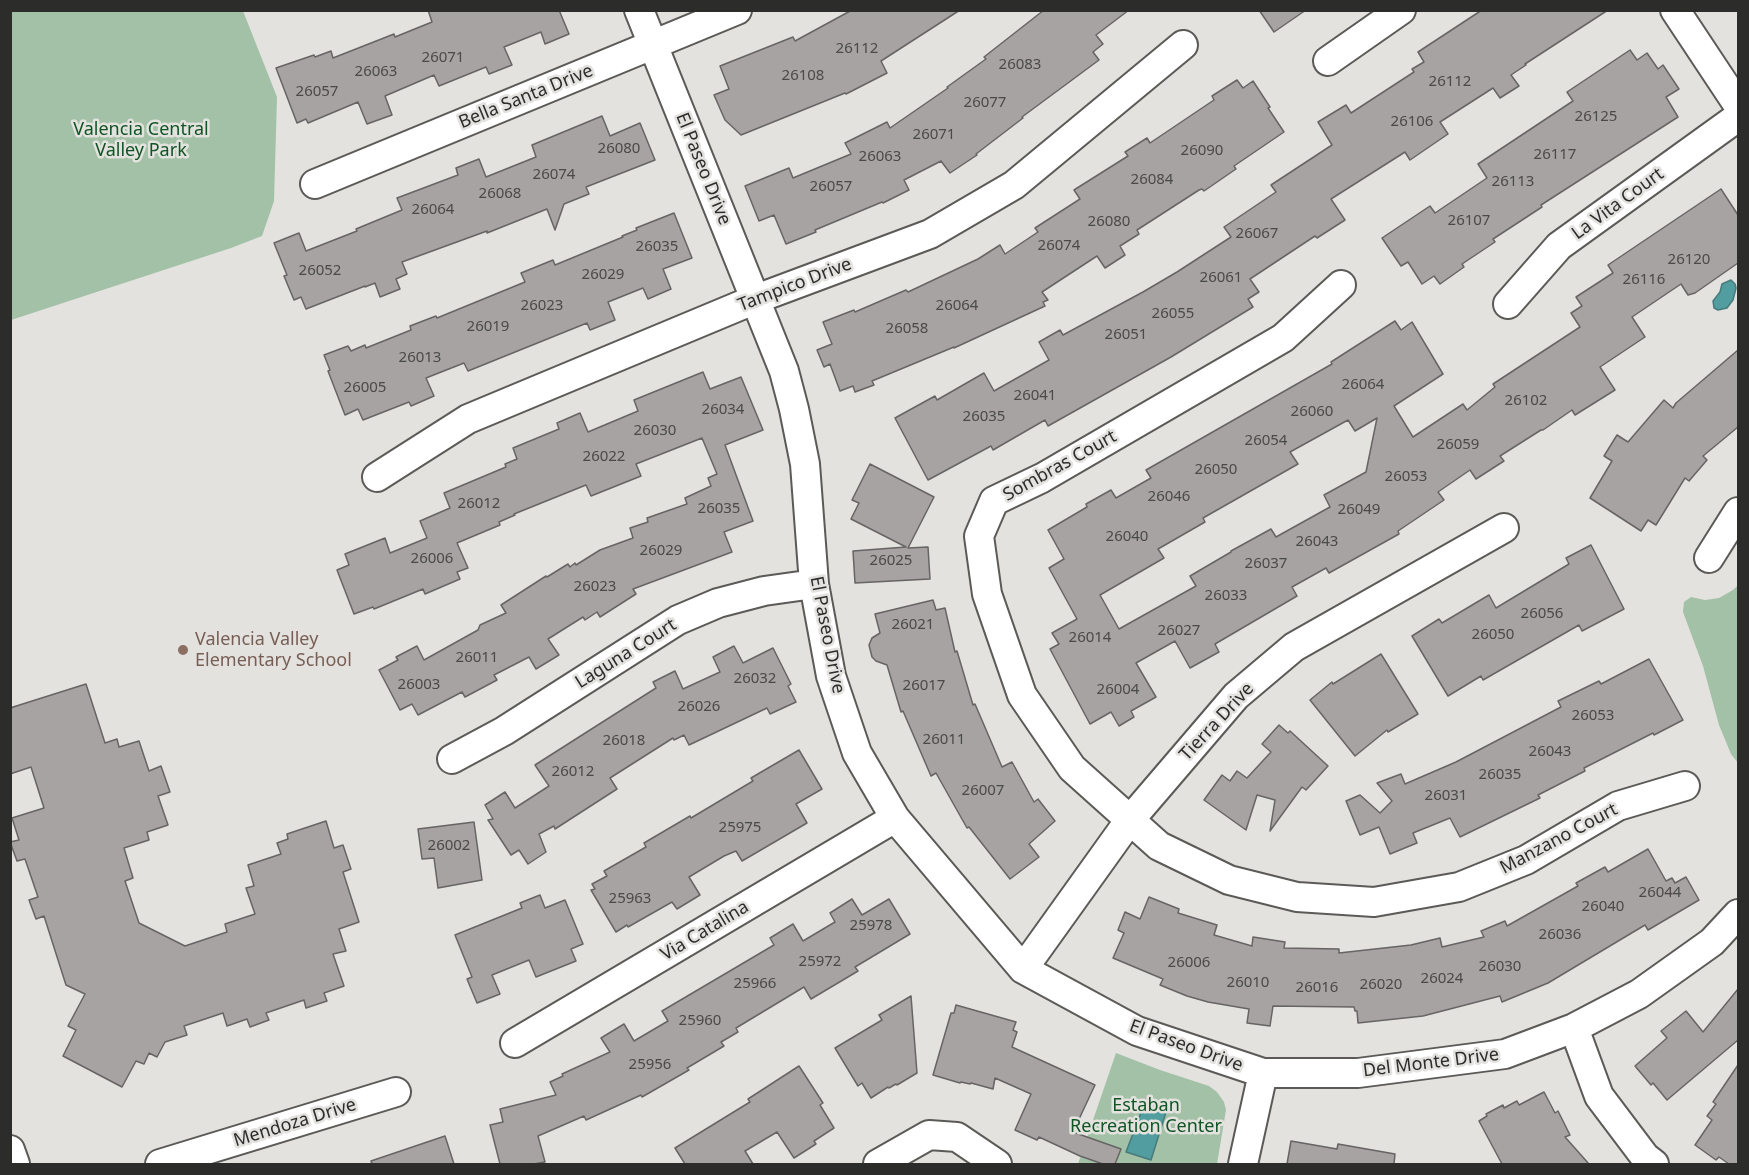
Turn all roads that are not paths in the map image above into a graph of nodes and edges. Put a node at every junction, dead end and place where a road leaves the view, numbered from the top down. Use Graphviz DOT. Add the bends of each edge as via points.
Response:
graph roads {
  1 [pos="639,10"];
  2 [pos="737,10"];
  3 [pos="1401,10"];
  4 [pos="1675,10"];
  5 [pos="652,45"];
  6 [pos="1183,45"];
  7 [pos="1328,61"];
  8 [pos="1738,105"];
  9 [pos="1738,117"];
  10 [pos="315,184"];
  11 [pos="1341,285"];
  12 [pos="756,299"];
  13 [pos="1508,304"];
  14 [pos="377,477"];
  15 [pos="1738,512"];
  16 [pos="1504,528"];
  17 [pos="1709,558"];
  18 [pos="814,584"];
  19 [pos="452,759"];
  20 [pos="1685,786"];
  21 [pos="895,818"];
  22 [pos="1129,821"];
  23 [pos="1738,914"];
  24 [pos="1023,969"];
  25 [pos="1574,1028"];
  26 [pos="515,1043"];
  27 [pos="1263,1073"];
  28 [pos="396,1092"];
  29 [pos="10,1150"];
  30 [pos="15,1164"];
  31 [pos="160,1164"];
  32 [pos="878,1164"];
  33 [pos="997,1164"];
  34 [pos="1243,1164"];
  35 [pos="1654,1164"];
  1 -- 5 [label="street, El Paseo Drive"];
  2 -- 5 [label="street, Bella Santa Drive"];
  3 -- 7 [label="street"];
  4 -- 8 [label="street"];
  5 -- 10 [label="street, Bella Santa Drive"];
  5 -- 12 [label="street, El Paseo Drive"];
  6 -- 12 [label="street, Tampico Drive" via="1014,185 930,234"];
  9 -- 13 [label="street, La Vita Court" via="1559,246"];
  11 -- 22 [label="street, Sombras Court" via="1282,338 1042,478 994,501 979,537 987,594 1022,695 1072,768"];
  12 -- 14 [label="street, Tampico Drive" via="468,419"];
  12 -- 18 [label="street, El Paseo Drive" via="794,409 805,464"];
  15 -- 17 [label="street"];
  16 -- 22 [label="street, Tierra Drive" via="1294,647 1236,696"];
  18 -- 19 [label="street, Laguna Court" via="718,603 678,621 504,731"];
  18 -- 21 [label="street, El Paseo Drive" via="831,676 857,753"];
  20 -- 22 [label="street, Manzano Court" via="1618,806 1527,860 1459,887 1374,902 1297,897 1229,880 1159,846"];
  21 -- 24 [label="street, El Paseo Drive"];
  21 -- 26 [label="street, Via Catalina"];
  22 -- 24 [label="street, Tierra Drive"];
  23 -- 25 [label="street, Del Monte Drive" via="1712,942 1639,994"];
  24 -- 27 [label="street, El Paseo Drive" via="1137,1031"];
  25 -- 27 [label="street, Del Monte Drive" via="1505,1054 1358,1073"];
  25 -- 35 [label="street" via="1599,1096"];
  27 -- 34 [label="street"];
  28 -- 31 [label="street, Mendoza Drive"];
  29 -- 30 [label="street"];
  32 -- 33 [label="street" via="929,1135 957,1137"];
}
